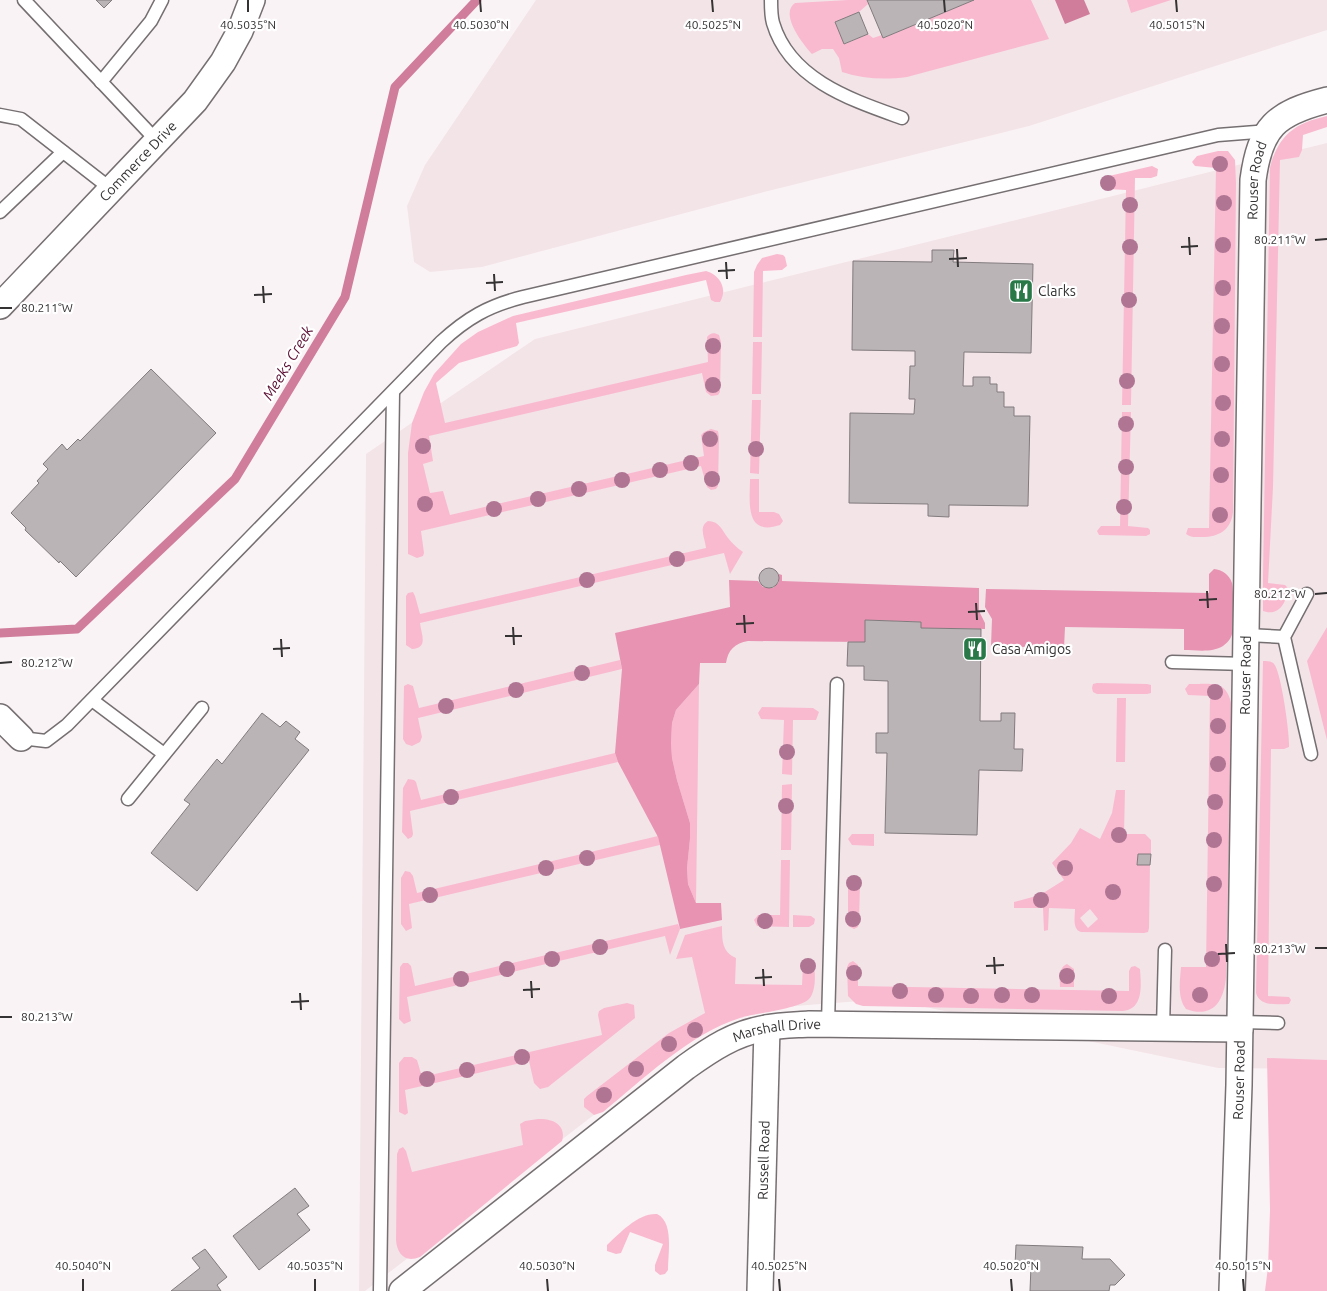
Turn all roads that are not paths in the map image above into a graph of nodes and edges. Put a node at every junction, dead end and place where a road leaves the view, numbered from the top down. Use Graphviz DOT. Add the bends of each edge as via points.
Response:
graph roads {
  1 [pos="24,0"];
  2 [pos="162,0"];
  3 [pos="252,0"];
  4 [pos="771,0"];
  5 [pos="101,82"];
  6 [pos="1327,100"];
  7 [pos="0,115"];
  8 [pos="902,118"];
  9 [pos="1269,131"];
  10 [pos="157,141"];
  11 [pos="63,152"];
  12 [pos="111,189"];
  13 [pos="0,212"];
  14 [pos="0,306"];
  15 [pos="393,392"];
  16 [pos="1306,594"];
  17 [pos="1247,636"];
  18 [pos="1284,637"];
  19 [pos="1172,662"];
  20 [pos="1246,664"];
  21 [pos="837,684"];
  22 [pos="92,700"];
  23 [pos="202,708"];
  24 [pos="0,717"];
  25 [pos="21,738"];
  26 [pos="164,754"];
  27 [pos="1311,754"];
  28 [pos="128,799"];
  29 [pos="1165,950"];
  30 [pos="1278,1023"];
  31 [pos="828,1024"];
  32 [pos="1240,1026"];
  33 [pos="767,1028"];
  34 [pos="1164,1028"];
  35 [pos="380,1291"];
  36 [pos="402,1291"];
  37 [pos="760,1291"];
  38 [pos="1232,1291"];
  1 -- 5 [label="lane"];
  2 -- 5 [label="lane" via="151,21"];
  3 -- 10 [label="street, Commerce Drive" via="240,31 219,68 194,102"];
  4 -- 8 [label="lane" via="773,22 779,38 806,72 848,98"];
  5 -- 10 [label="lane"];
  6 -- 9 [label="street, Rouser Road" via="1288,112"];
  7 -- 11 [label="lane" via="21,119"];
  9 -- 15 [label="lane" via="1218,135 506,301 472,316 458,327"];
  9 -- 17 [label="street, Rouser Road" via="1259,150 1253,180"];
  10 -- 12 [label="street, Commerce Drive"];
  11 -- 12 [label="lane"];
  11 -- 13 [label="lane"];
  12 -- 14 [label="street, Commerce Drive"];
  15 -- 22 [label="lane"];
  15 -- 35 [label="lane"];
  16 -- 18 [label="lane"];
  17 -- 18 [label="lane"];
  17 -- 20 [label="street, Rouser Road"];
  18 -- 27 [label="lane"];
  19 -- 20 [label="lane"];
  20 -- 32 [label="street, Rouser Road"];
  21 -- 31 [label="lane"];
  22 -- 25 [label="lane" via="68,725 46,741"];
  22 -- 26 [label="lane"];
  23 -- 26 [label="lane"];
  24 -- 25 [label="street"];
  26 -- 28 [label="lane"];
  29 -- 34 [label="lane"];
  30 -- 32 [label="lane"];
  31 -- 33 [label="street, Marshall Drive"];
  31 -- 34 [label="street, Marshall Drive"];
  32 -- 34 [label="street, Marshall Drive"];
  32 -- 38 [label="street, Rouser Road"];
  33 -- 36 [label="street, Marshall Drive" via="723,1042 686,1066"];
  33 -- 37 [label="street, Russell Road"];
}
